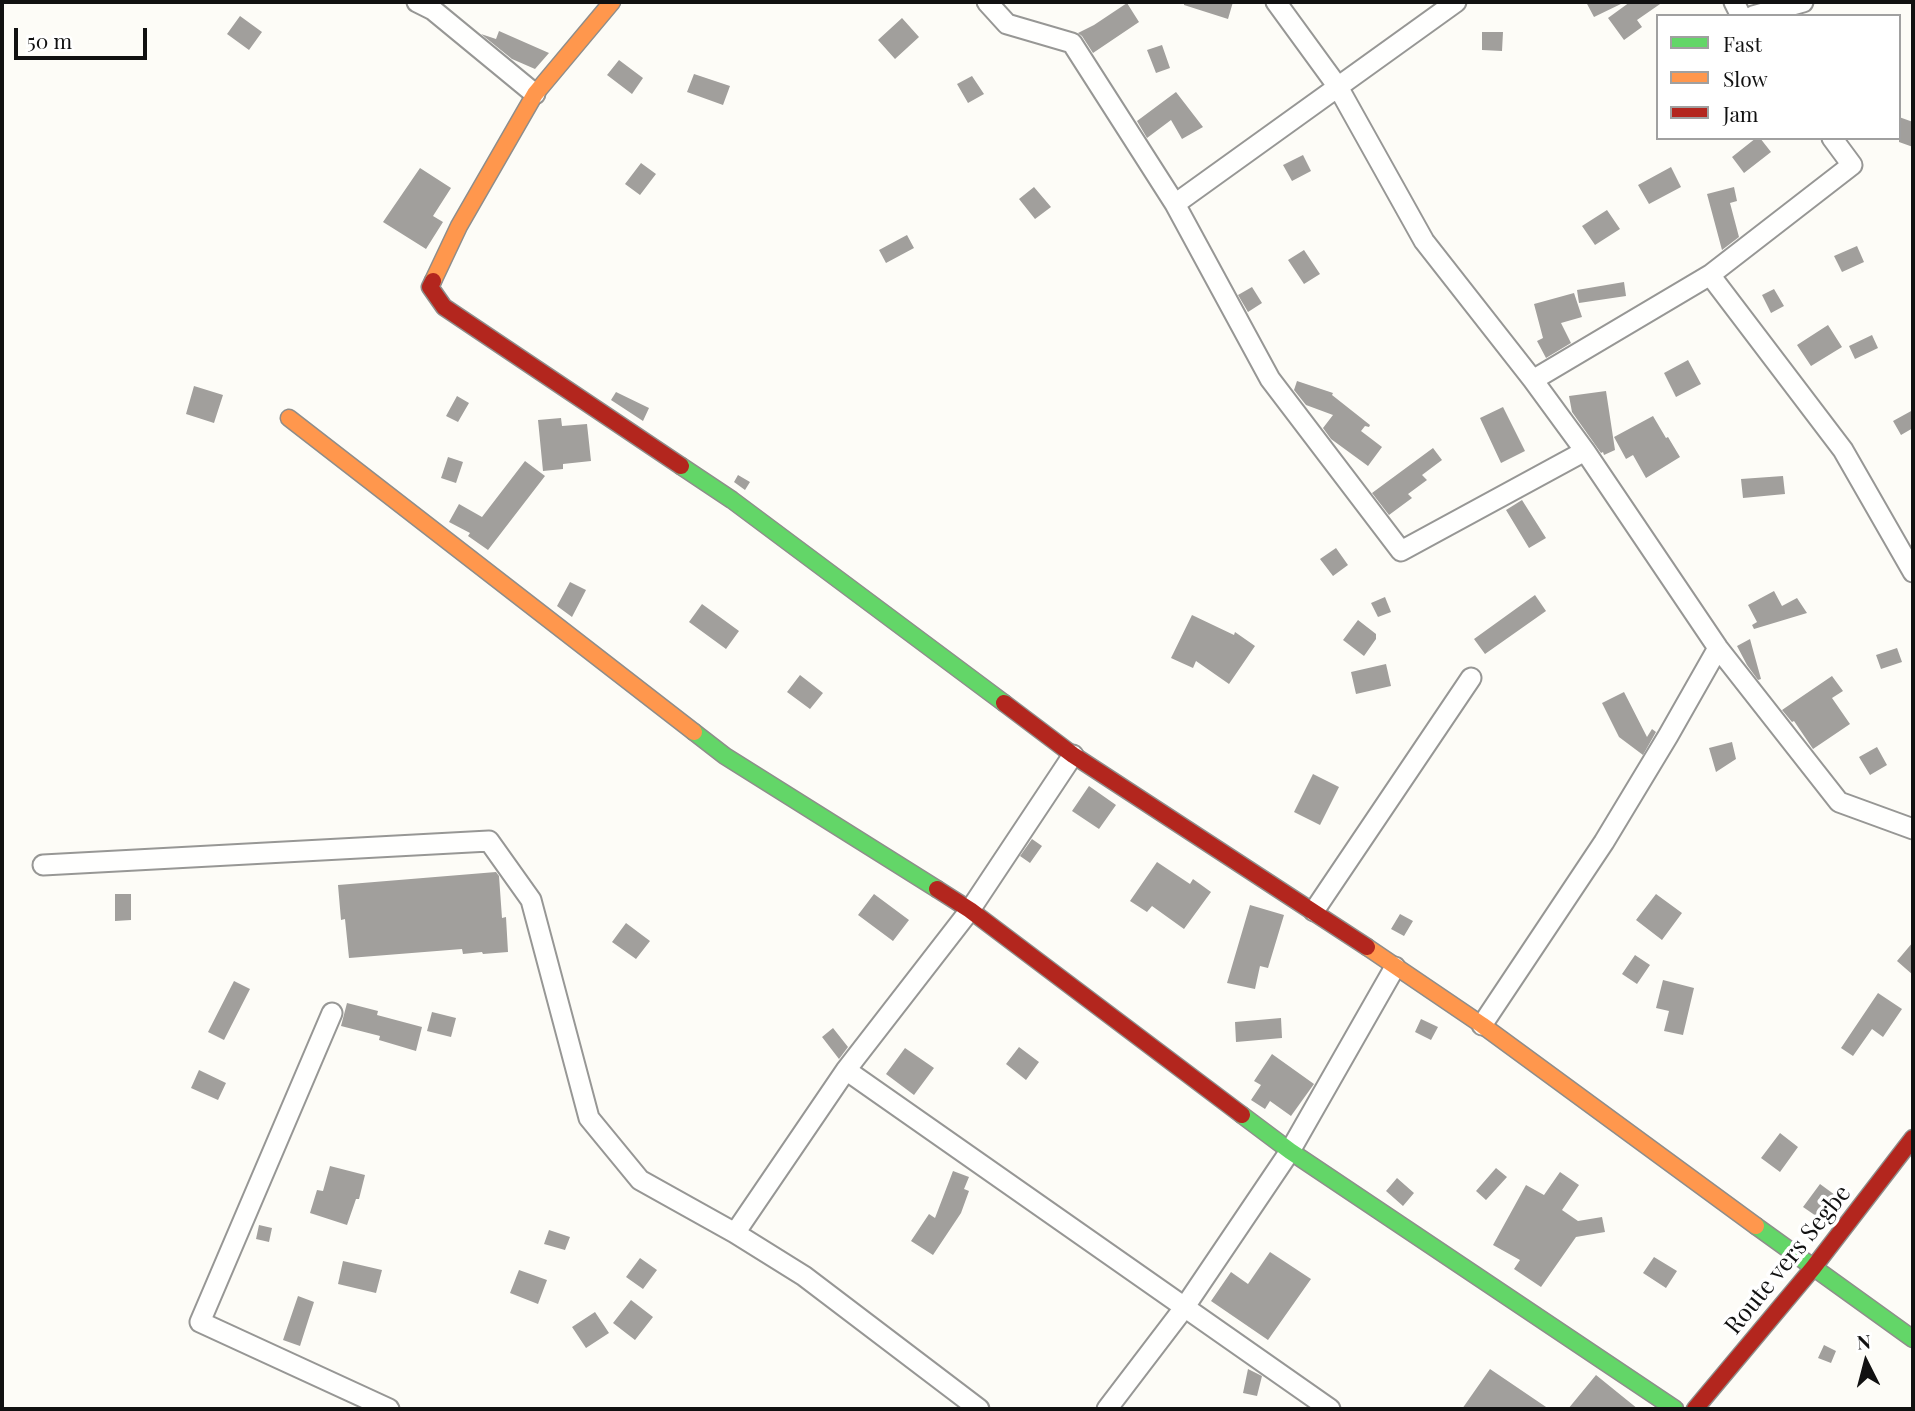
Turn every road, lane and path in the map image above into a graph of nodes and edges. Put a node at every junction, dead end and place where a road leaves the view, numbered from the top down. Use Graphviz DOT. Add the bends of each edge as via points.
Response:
graph roads {
  1 [pos="417,2"];
  2 [pos="612,2"];
  3 [pos="987,2"];
  4 [pos="1276,2"];
  5 [pos="1456,2"];
  6 [pos="1802,2"];
  7 [pos="1760,14"];
  8 [pos="1338,87"];
  9 [pos="535,94"];
  10 [pos="1833,140"];
  11 [pos="1175,204"];
  12 [pos="1710,275"];
  13 [pos="1533,380"];
  14 [pos="289,418"];
  15 [pos="1585,451"];
  16 [pos="1913,572"];
  17 [pos="1718,648"];
  18 [pos="1471,678"];
  19 [pos="1073,755"];
  20 [pos="1913,828"];
  21 [pos="43,865"];
  22 [pos="970,910"];
  23 [pos="1314,911"];
  24 [pos="1395,967"];
  25 [pos="332,1013"];
  26 [pos="1482,1025"];
  27 [pos="846,1070"];
  28 [pos="1913,1138"];
  29 [pos="1290,1151"];
  30 [pos="735,1233"];
  31 [pos="1813,1268"];
  32 [pos="1184,1308"];
  33 [pos="1913,1339"];
  34 [pos="389,1409"];
  35 [pos="979,1409"];
  36 [pos="1107,1409"];
  37 [pos="1330,1409"];
  38 [pos="1675,1409"];
  39 [pos="1695,1409"];
  1 -- 9 [label="street" via="433,10"];
  2 -- 9 [label="street"];
  3 -- 11 [label="street" via="1007,24 1072,43"];
  4 -- 8 [label="street"];
  5 -- 8 [label="street"];
  6 -- 7 [label="street"];
  8 -- 11 [label="street"];
  8 -- 13 [label="street" via="1424,241"];
  9 -- 19 [label="street" via="459,226 430,287 444,307 732,500"];
  10 -- 12 [label="street" via="1852,165"];
  11 -- 15 [label="street" via="1270,379 1401,551"];
  12 -- 13 [label="street"];
  12 -- 16 [label="street" via="1843,450"];
  13 -- 15 [label="street"];
  14 -- 22 [label="street" via="725,755"];
  15 -- 17 [label="street"];
  17 -- 20 [label="street" via="1839,802"];
  17 -- 26 [label="street" via="1604,842"];
  18 -- 23 [label="street"];
  19 -- 22 [label="street"];
  19 -- 23 [label="street"];
  21 -- 30 [label="street" via="489,841 531,900 589,1118 640,1180"];
  22 -- 27 [label="street"];
  22 -- 29 [label="street"];
  23 -- 24 [label="street"];
  24 -- 26 [label="street"];
  24 -- 29 [label="street"];
  25 -- 34 [label="street" via="200,1322"];
  26 -- 31 [label="street"];
  27 -- 30 [label="street"];
  27 -- 32 [label="street"];
  28 -- 31 [label="street, Route vers Segbe"];
  29 -- 32 [label="street"];
  29 -- 38 [label="street"];
  30 -- 35 [label="street" via="804,1276"];
  31 -- 33 [label="street"];
  31 -- 39 [label="street, Route vers Segbe"];
  32 -- 36 [label="street"];
  32 -- 37 [label="street"];
}
